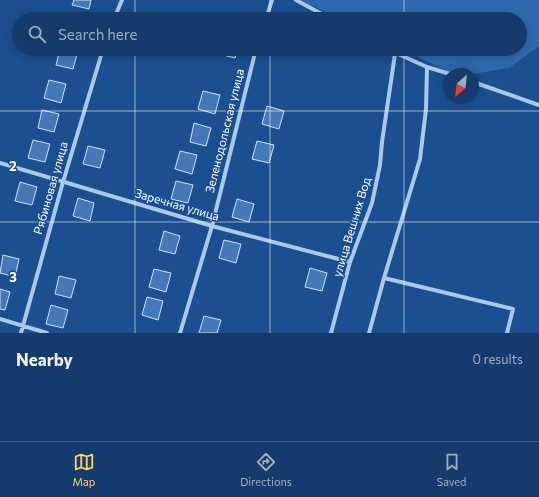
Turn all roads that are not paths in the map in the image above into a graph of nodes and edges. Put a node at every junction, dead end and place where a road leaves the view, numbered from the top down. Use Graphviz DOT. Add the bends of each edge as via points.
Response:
graph roads {
  1 [pos="122,0"];
  2 [pos="272,0"];
  3 [pos="296,0"];
  4 [pos="117,12"];
  5 [pos="268,12"];
  6 [pos="318,12"];
  7 [pos="101,56"];
  8 [pos="254,56"];
  9 [pos="395,56"];
  10 [pos="400,56"];
  11 [pos="427,67"];
  12 [pos="443,72"];
  13 [pos="479,84"];
  14 [pos="539,105"];
  15 [pos="0,163"];
  16 [pos="63,182"];
  17 [pos="212,226"];
  18 [pos="350,262"];
  19 [pos="384,278"];
  20 [pos="0,319"];
  21 [pos="23,326"];
  22 [pos="21,333"];
  23 [pos="47,333"];
  24 [pos="180,333"];
  25 [pos="331,333"];
  26 [pos="369,333"];
  27 [pos="507,333"];
  1 -- 4 [label="street"];
  2 -- 5 [label="street"];
  3 -- 6 [label="street"];
  7 -- 16 [label="street, Рябиновая улица"];
  8 -- 17 [label="street, Зеленодольская улица"];
  9 -- 18 [label="street, улица Вешних Вод" via="380,165 372,203"];
  10 -- 11 [label="street"];
  11 -- 12 [label="street"];
  11 -- 19 [label="street" via="426,109 420,159"];
  13 -- 14 [label="street"];
  15 -- 16 [label="street, Заречная улица"];
  16 -- 17 [label="street, Заречная улица"];
  16 -- 21 [label="street, Рябиновая улица"];
  17 -- 18 [label="street, Заречная улица"];
  17 -- 24 [label="street, Зеленодольская улица"];
  18 -- 25 [label="street, улица Вешних Вод"];
  19 -- 26 [label="street"];
  19 -- 27 [label="street" via="513,309"];
  20 -- 21 [label="street"];
  21 -- 22 [label="street, Рябиновая улица"];
  21 -- 23 [label="street"];
}
